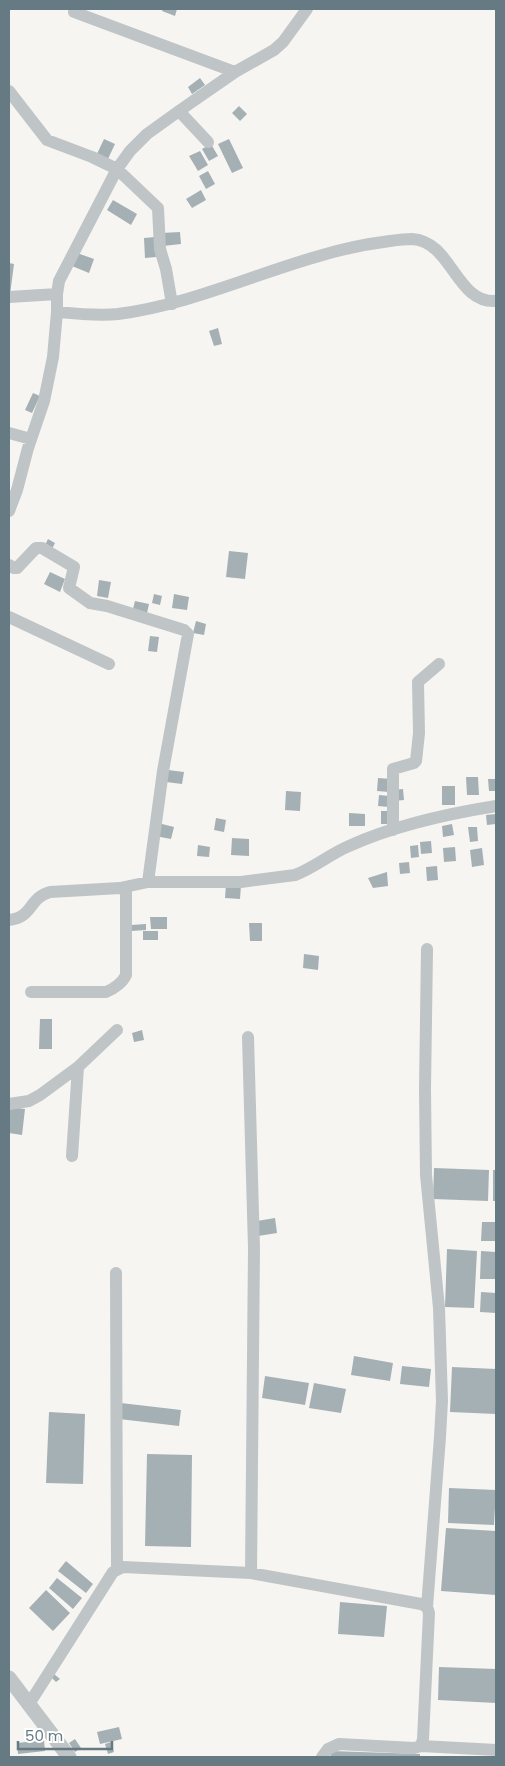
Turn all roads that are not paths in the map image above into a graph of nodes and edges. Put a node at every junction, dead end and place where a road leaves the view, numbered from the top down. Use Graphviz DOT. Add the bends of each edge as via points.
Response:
graph roads {
  1 [pos="300,11"];
  2 [pos="74,12"];
  3 [pos="236,72"];
  4 [pos="9,91"];
  5 [pos="179,112"];
  6 [pos="208,142"];
  7 [pos="117,169"];
  8 [pos="56,294"];
  9 [pos="9,297"];
  10 [pos="496,302"];
  11 [pos="172,304"];
  12 [pos="57,312"];
  13 [pos="9,432"];
  14 [pos="31,439"];
  15 [pos="9,511"];
  16 [pos="9,565"];
  17 [pos="9,617"];
  18 [pos="109,664"];
  19 [pos="439,664"];
  20 [pos="496,806"];
  21 [pos="393,830"];
  22 [pos="148,882"];
  23 [pos="126,887"];
  24 [pos="9,920"];
  25 [pos="427,949"];
  26 [pos="31,992"];
  27 [pos="116,1030"];
  28 [pos="248,1037"];
  29 [pos="78,1066"];
  30 [pos="9,1104"];
  31 [pos="72,1156"];
  32 [pos="116,1273"];
  33 [pos="117,1568"];
  34 [pos="251,1573"];
  35 [pos="427,1607"];
  36 [pos="9,1678"];
  37 [pos="29,1704"];
  38 [pos="421,1746"];
  39 [pos="496,1750"];
  40 [pos="69,1757"];
  41 [pos="322,1757"];
  1 -- 3 [label="street" via="278,46"];
  2 -- 3 [label="street"];
  3 -- 5 [label="street"];
  4 -- 7 [label="street" via="47,140"];
  5 -- 6 [label="street"];
  5 -- 7 [label="street" via="142,138"];
  7 -- 8 [label="street" via="59,281"];
  7 -- 11 [label="street" via="159,210 159,246"];
  8 -- 9 [label="street"];
  8 -- 12 [label="street"];
  10 -- 11 [label="street" via="479,300 432,245 413,239 336,251"];
  11 -- 12 [label="street" via="119,314"];
  12 -- 14 [label="street" via="53,357 44,401"];
  13 -- 14 [label="street"];
  14 -- 15 [label="street"];
  16 -- 22 [label="street" via="18,568 36,548 42,548 74,566 69,588 86,600 184,630 188,634 163,771"];
  17 -- 18 [label="street"];
  19 -- 21 [label="street" via="418,682 416,761 393,769"];
  20 -- 21 [label="street" via="451,813"];
  21 -- 22 [label="street" via="349,846 304,872 283,878 242,882"];
  22 -- 23 [label="street"];
  23 -- 24 [label="street" via="50,892 39,896 21,917"];
  23 -- 26 [label="street" via="126,975 122,981 106,992"];
  25 -- 35 [label="street" via="426,1175 439,1308 442,1401"];
  27 -- 29 [label="street"];
  28 -- 34 [label="street" via="254,1248"];
  29 -- 30 [label="street" via="29,1101"];
  29 -- 31 [label="street"];
  32 -- 33 [label="street"];
  33 -- 34 [label="street"];
  33 -- 37 [label="street"];
  34 -- 35 [label="street"];
  35 -- 38 [label="street"];
  36 -- 37 [label="street"];
  37 -- 40 [label="street"];
  38 -- 39 [label="street"];
  38 -- 41 [label="street" via="339,1744 328,1749"];
}
